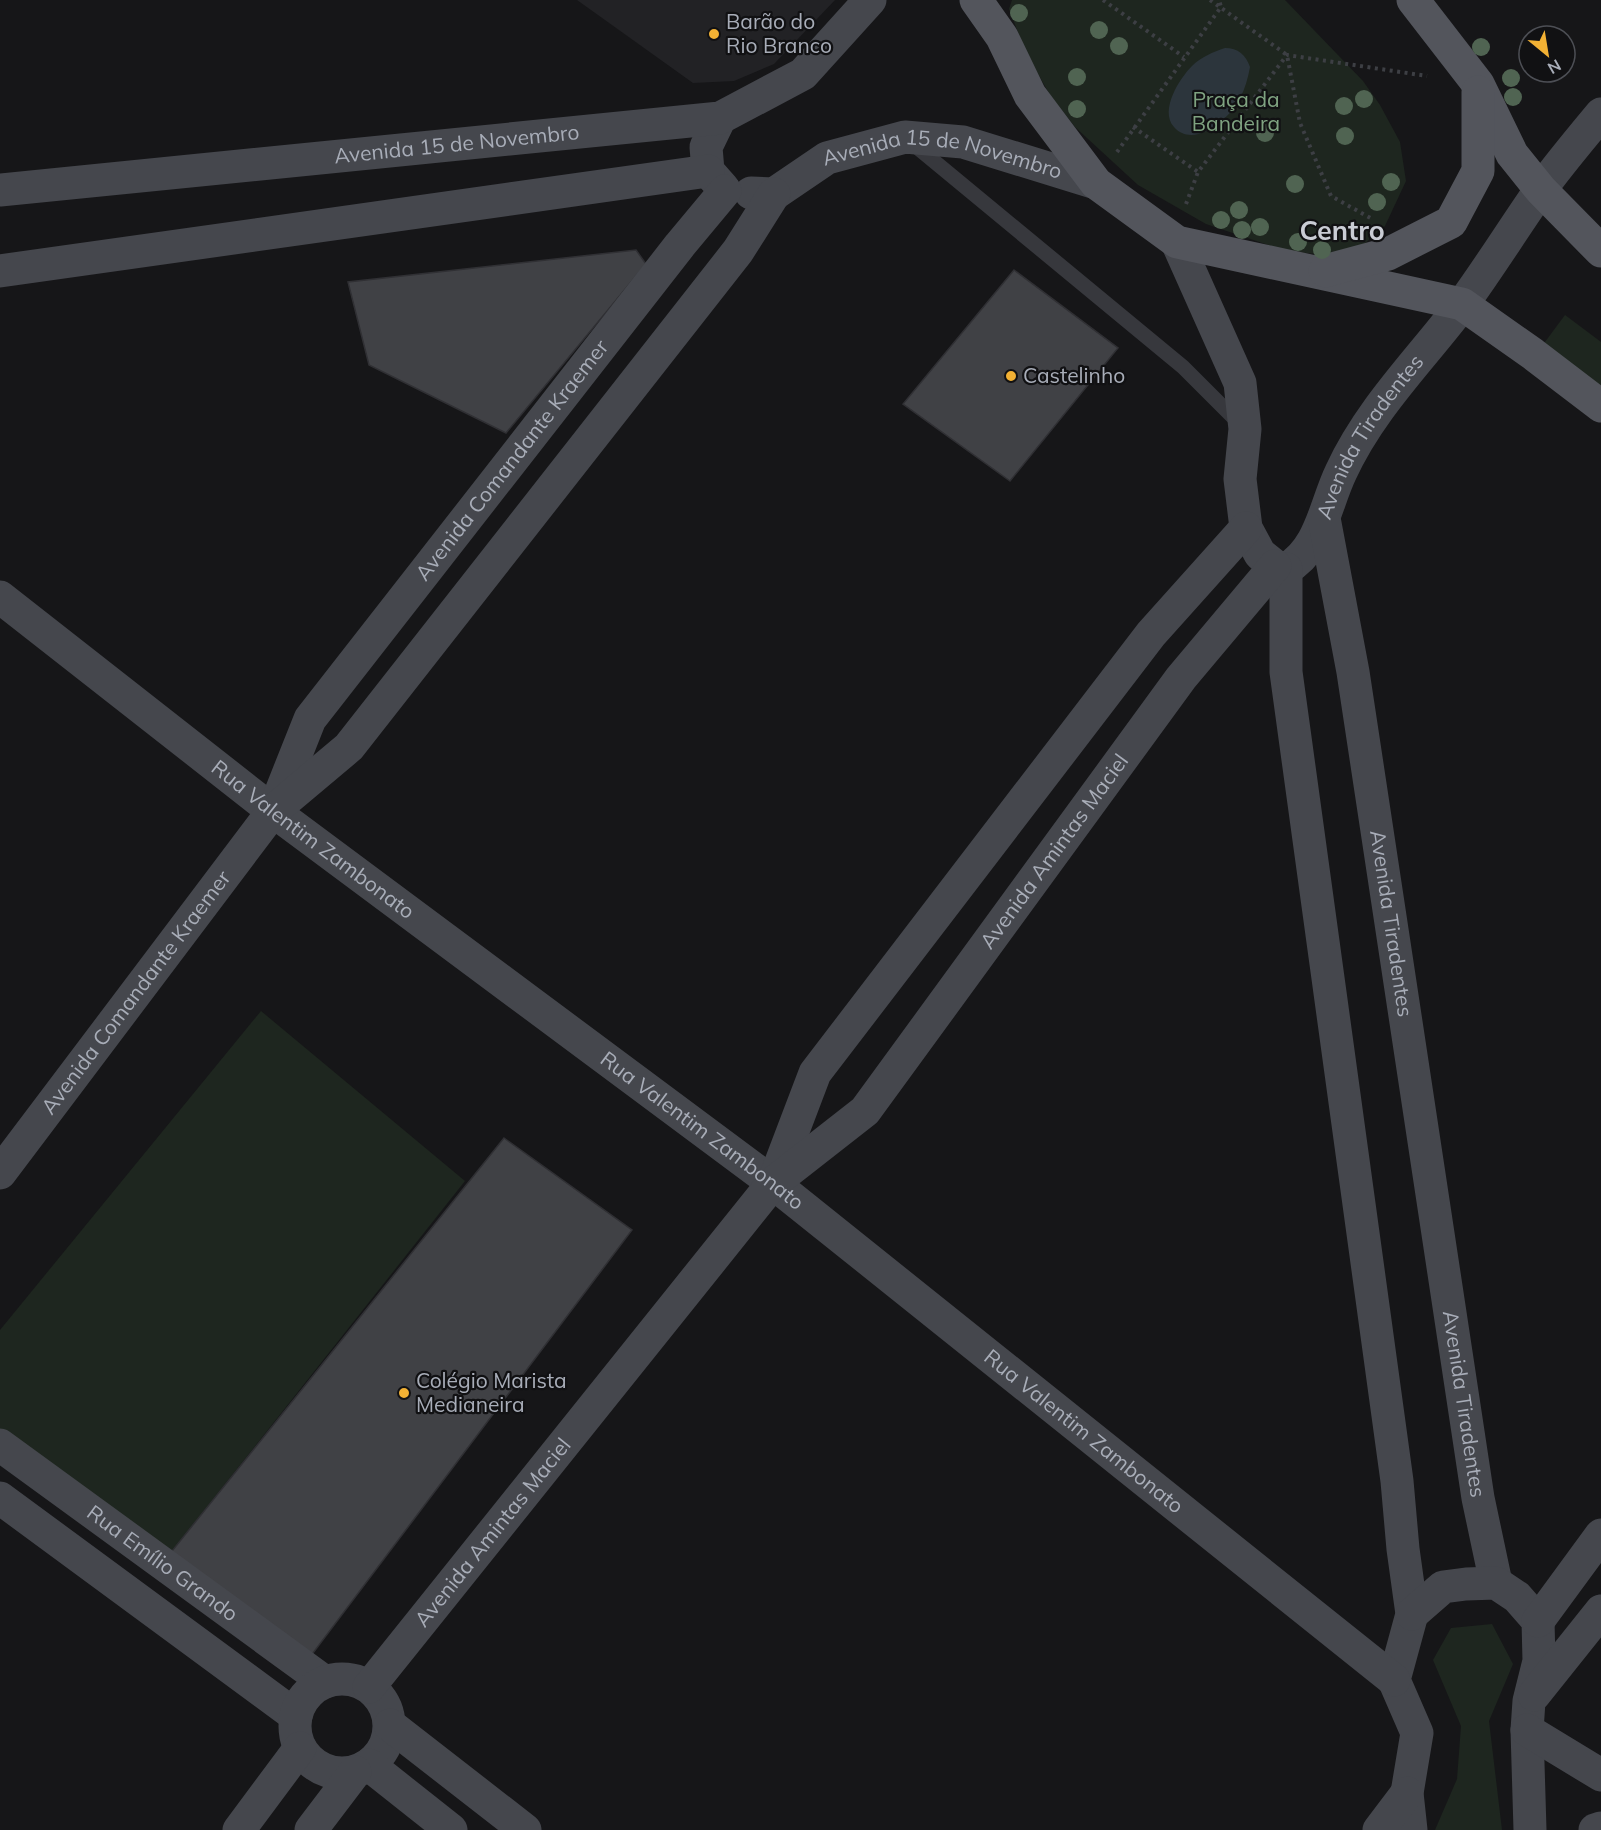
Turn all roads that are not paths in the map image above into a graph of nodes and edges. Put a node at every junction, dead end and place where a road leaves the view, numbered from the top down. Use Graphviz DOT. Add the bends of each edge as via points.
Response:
graph roads {
  1 [pos="870,0"];
  2 [pos="976,0"];
  3 [pos="997,0"];
  4 [pos="1413,0"];
  5 [pos="1002,37"];
  6 [pos="1478,84"];
  7 [pos="1601,114"];
  8 [pos="720,118"];
  9 [pos="905,137"];
  10 [pos="716,181"];
  11 [pos="1096,183"];
  12 [pos="0,190"];
  13 [pos="1541,190"];
  14 [pos="774,194"];
  15 [pos="1177,242"];
  16 [pos="1601,251"];
  17 [pos="1,270"];
  18 [pos="1321,273"];
  19 [pos="1462,304"];
  20 [pos="1601,406"];
  21 [pos="1245,429"];
  22 [pos="1324,518"];
  23 [pos="1246,528"];
  24 [pos="1281,568"];
  25 [pos="0,597"];
  26 [pos="273,811"];
  27 [pos="0,1173"];
  28 [pos="773,1182"];
  29 [pos="2,1452"];
  30 [pos="0,1498"];
  31 [pos="1601,1535"];
  32 [pos="1496,1584"];
  33 [pos="1601,1611"];
  34 [pos="1412,1614"];
  35 [pos="1538,1621"];
  36 [pos="1394,1680"];
  37 [pos="325,1682"];
  38 [pos="369,1687"];
  39 [pos="1528,1715"];
  40 [pos="390,1725"];
  41 [pos="298,1732"];
  42 [pos="362,1768"];
  43 [pos="1601,1775"];
  44 [pos="1407,1793"];
  45 [pos="1601,1828"];
  46 [pos="239,1830"];
  47 [pos="310,1830"];
  48 [pos="451,1830"];
  49 [pos="525,1830"];
  50 [pos="1379,1830"];
  51 [pos="1411,1830"];
  52 [pos="1530,1830"];
  53 [pos="1595,1830"];
  1 -- 8 [label="main road, Avenida 15 de Novembro" via="803,74"];
  2 -- 5 [label="main road"];
  3 -- 5 [label="main road"];
  4 -- 6 [label="main road"];
  5 -- 11 [label="main road" via="1030,94"];
  6 -- 13 [label="main road" via="1512,154"];
  6 -- 18 [label="main road" via="1478,171 1451,222 1388,254"];
  7 -- 13 [label="main road, Avenida Tiradentes"];
  8 -- 10 [label="main road" via="706,147"];
  8 -- 12 [label="main road, Avenida 15 de Novembro"];
  9 -- 11 [label="main road, Avenida 15 de Novembro" via="963,142"];
  9 -- 14 [label="main road, Avenida 15 de Novembro" via="827,158"];
  9 -- 21 [label="lane" via="1183,367"];
  10 -- 14 [label="main road"];
  10 -- 17 [label="main road"];
  10 -- 26 [label="main road, Avenida Comandante Kraemer" via="680,245 310,719"];
  11 -- 15 [label="main road"];
  13 -- 16 [label="main road"];
  13 -- 19 [label="main road, Avenida Tiradentes"];
  14 -- 26 [label="main road, Avenida Comandante Kraemer" via="738,251 349,747"];
  15 -- 18 [label="main road"];
  15 -- 21 [label="main road" via="1240,383"];
  18 -- 19 [label="main road"];
  19 -- 20 [label="main road"];
  19 -- 22 [label="main road, Avenida Tiradentes" via="1374,413 1341,472"];
  21 -- 23 [label="main road" via="1240,479"];
  22 -- 24 [label="main road, Avenida Amintas Maciel" via="1297,562"];
  22 -- 32 [label="main road, Avenida Tiradentes" via="1353,672 1478,1498"];
  23 -- 24 [label="main road" via="1260,554"];
  23 -- 28 [label="main road, Avenida Amintas Maciel" via="1151,634 815,1073"];
  24 -- 28 [label="main road, Avenida Amintas Maciel" via="1181,678 865,1111"];
  24 -- 34 [label="main road" via="1286,672"];
  25 -- 26 [label="main road, Rua Valentim Zambonato"];
  26 -- 27 [label="main road, Avenida Comandante Kraemer"];
  26 -- 28 [label="main road, Rua Valentim Zambonato"];
  28 -- 36 [label="main road, Rua Valentim Zambonato"];
  28 -- 38 [label="main road, Avenida Amintas Maciel"];
  29 -- 37 [label="main road, Rua Emílio Grando"];
  30 -- 41 [label="main road, Rua Emílio Grando"];
  31 -- 35 [label="main road"];
  32 -- 34 [label="main road" via="1443,1587"];
  32 -- 35 [label="main road" via="1518,1597"];
  33 -- 39 [label="main road"];
  34 -- 36 [label="main road"];
  35 -- 39 [label="main road" via="1539,1661"];
  36 -- 44 [label="main road" via="1417,1733"];
  37 -- 38 [label="main road" via="347,1679"];
  37 -- 41 [label="main road" via="302,1701"];
  38 -- 40 [label="main road" via="380,1697"];
  39 -- 43 [label="main road"];
  39 -- 52 [label="main road"];
  40 -- 42 [label="main road" via="381,1754"];
  40 -- 49 [label="main road"];
  41 -- 42 [label="main road" via="310,1761 323,1769 338,1773"];
  41 -- 46 [label="main road"];
  42 -- 47 [label="main road"];
  42 -- 48 [label="main road"];
  44 -- 50 [label="main road"];
  44 -- 51 [label="main road"];
  45 -- 53 [label="main road"];
}
